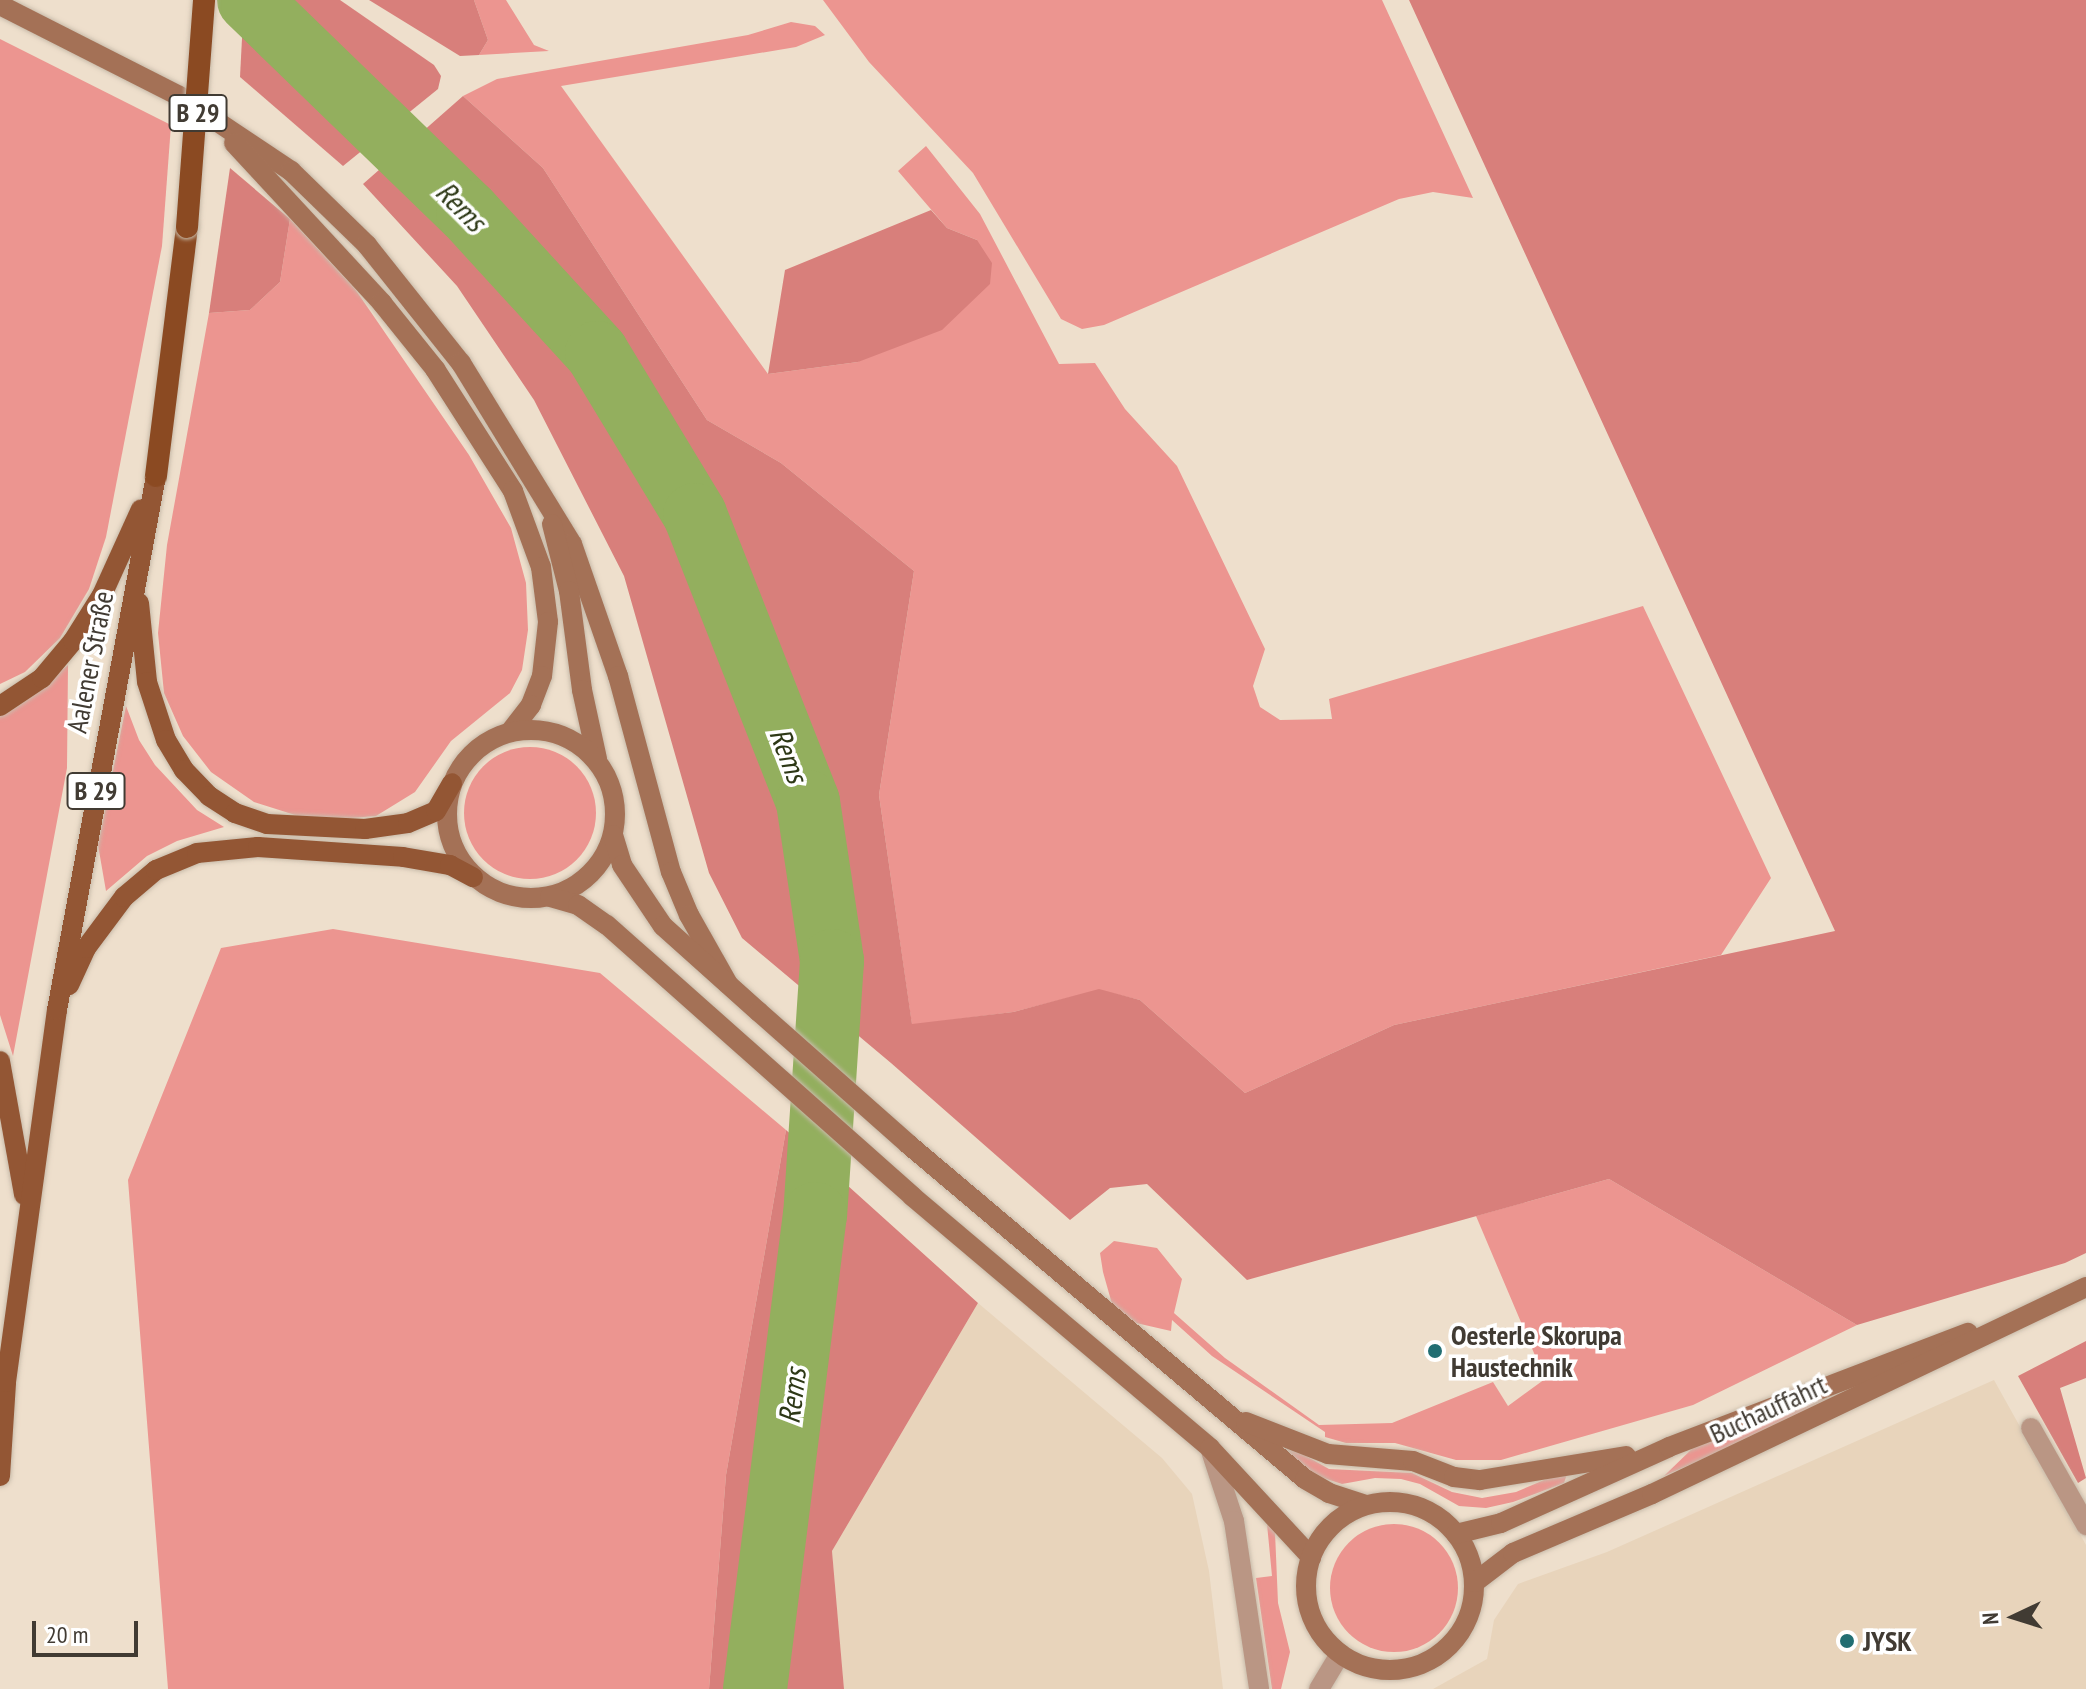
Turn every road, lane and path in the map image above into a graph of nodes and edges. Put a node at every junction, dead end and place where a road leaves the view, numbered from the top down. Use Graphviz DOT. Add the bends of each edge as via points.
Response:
graph roads {
  1 [pos="204,0"];
  2 [pos="0,5"];
  3 [pos="209,116"];
  4 [pos="156,476"];
  5 [pos="548,505"];
  6 [pos="137,573"];
  7 [pos="0,706"];
  8 [pos="510,732"];
  9 [pos="597,761"];
  10 [pos="452,783"];
  11 [pos="613,835"];
  12 [pos="473,877"];
  13 [pos="550,897"];
  14 [pos="728,984"];
  15 [pos="57,1010"];
  16 [pos="0,1061"];
  17 [pos="27,1216"];
  18 [pos="2086,1287"];
  19 [pos="1935,1352"];
  20 [pos="1231,1416"];
  21 [pos="2031,1428"];
  22 [pos="1669,1447"];
  23 [pos="1210,1448"];
  24 [pos="0,1476"];
  25 [pos="1365,1505"];
  26 [pos="2086,1525"];
  27 [pos="1456,1534"];
  28 [pos="1311,1557"];
  29 [pos="1475,1582"];
  30 [pos="1340,1654"];
  31 [pos="1259,1689"];
  32 [pos="1319,1689"];
  1 -- 4 [label="highway, Aalener Straße / B 29, bridge" via="187,227"];
  2 -- 3 [label="main road"];
  3 -- 5 [label="main road" via="291,171 367,245 461,363"];
  3 -- 8 [label="main road" via="382,303 435,369 513,491 541,567 548,622 542,676 531,705"];
  4 -- 6 [label="main road, Aalener Straße / B 29"];
  4 -- 7 [label="main road" via="102,595 73,641 42,678"];
  5 -- 9 [label="main road" via="569,591"];
  5 -- 14 [label="main road" via="572,544 598,614 679,893"];
  6 -- 10 [label="main road" via="141,642 153,707 184,770 209,796 235,813 267,824 365,829 408,823 436,811"];
  6 -- 15 [label="main road, Aalener Straße / B 29"];
  8 -- 9 [label="main road" via="552,732 585,748"];
  8 -- 10 [label="main road" via="477,749"];
  9 -- 11 [label="main road" via="610,784"];
  10 -- 12 [label="main road" via="448,831 457,856"];
  11 -- 13 [label="main road" via="590,875"];
  11 -- 14 [label="main road" via="622,865 663,926"];
  12 -- 13 [label="main road" via="496,892 522,899"];
  12 -- 15 [label="main road" via="450,865 403,857 258,847 197,853 156,870 124,897 86,948"];
  13 -- 23 [label="main road" via="578,905 607,925 912,1196"];
  14 -- 20 [label="main road" via="908,1144"];
  15 -- 17 [label="main road, Aalener Straße / B 29"];
  16 -- 17 [label="main road"];
  17 -- 24 [label="main road, Aalener Straße / B 29"];
  18 -- 19 [label="main road"];
  19 -- 22 [label="main road"];
  19 -- 29 [label="main road, Buchauffahrt" via="1652,1494 1513,1553"];
  20 -- 22 [label="main road" via="1328,1454 1413,1461 1454,1477 1480,1480"];
  20 -- 25 [label="main road" via="1305,1479"];
  21 -- 26 [label="street"];
  22 -- 27 [label="main road" via="1501,1523"];
  23 -- 28 [label="main road"];
  23 -- 31 [label="street" via="1234,1521"];
  25 -- 27 [label="main road" via="1416,1505 1438,1516"];
  25 -- 28 [label="main road" via="1332,1524"];
  27 -- 29 [label="main road" via="1466,1548"];
  28 -- 30 [label="main road" via="1306,1583 1309,1610"];
  29 -- 30 [label="main road" via="1463,1629 1428,1661 1384,1670"];
  30 -- 32 [label="street"];
}
